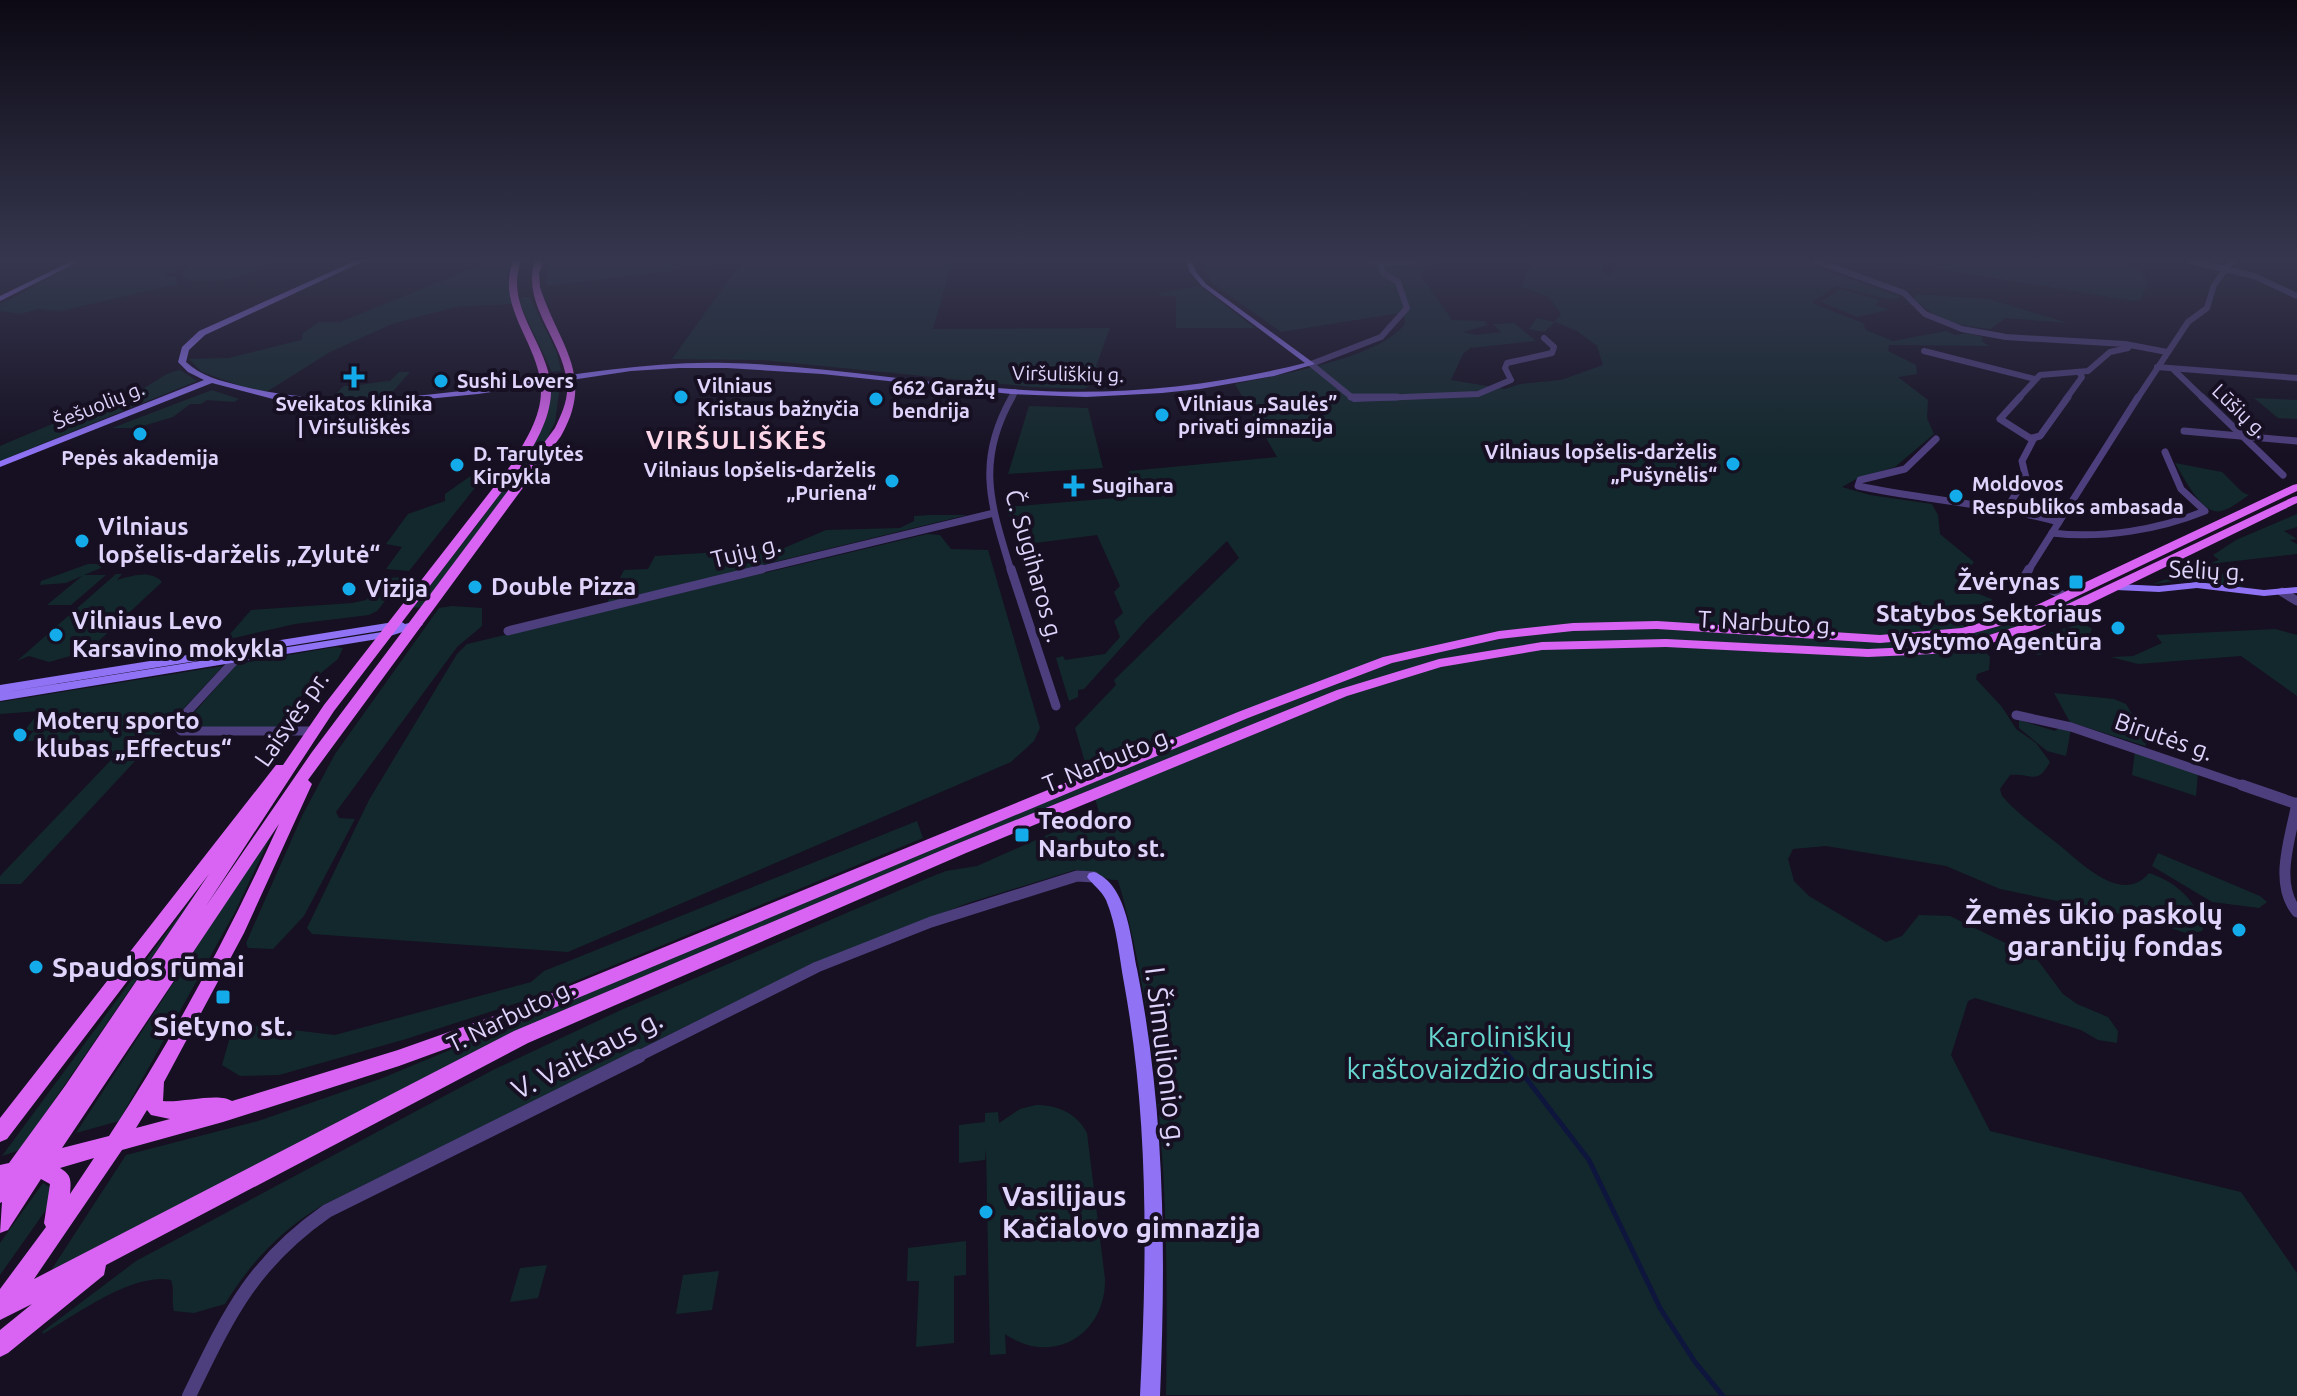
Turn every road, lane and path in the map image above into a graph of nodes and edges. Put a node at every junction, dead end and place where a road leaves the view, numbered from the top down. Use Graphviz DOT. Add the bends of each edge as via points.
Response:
graph roads {
  1 [pos="216,326"];
  2 [pos="527,326"];
  3 [pos="553,326"];
  4 [pos="1260,326"];
  5 [pos="1391,326"];
  6 [pos="1955,326"];
  7 [pos="2185,326"];
  8 [pos="1544,338"];
  9 [pos="2139,347"];
  10 [pos="1924,351"];
  11 [pos="2167,352"];
  12 [pos="1311,364"];
  13 [pos="2157,367"];
  14 [pos="2174,370"];
  15 [pos="2079,372"];
  16 [pos="571,376"];
  17 [pos="2296,378"];
  18 [pos="2035,379"];
  19 [pos="212,380"];
  20 [pos="545,380"];
  21 [pos="1015,392"];
  22 [pos="2184,431"];
  23 [pos="2244,436"];
  24 [pos="2032,438"];
  25 [pos="1936,439"];
  26 [pos="2297,441"];
  27 [pos="2165,452"];
  28 [pos="0,464"];
  29 [pos="2283,475"];
  30 [pos="2297,487"];
  31 [pos="2297,499"];
  32 [pos="2012,509"];
  33 [pos="994,513"];
  34 [pos="2059,522"];
  35 [pos="2052,533"];
  36 [pos="2093,584"];
  37 [pos="2116,587"];
  38 [pos="2297,590"];
  39 [pos="2282,592"];
  40 [pos="2066,597"];
  41 [pos="2297,601"];
  42 [pos="417,624"];
  43 [pos="389,630"];
  44 [pos="508,631"];
  45 [pos="236,659"];
  46 [pos="0,689"];
  47 [pos="0,697"];
  48 [pos="1056,706"];
  49 [pos="2016,715"];
  50 [pos="311,744"];
  51 [pos="2297,804"];
  52 [pos="1094,877"];
  53 [pos="2297,912"];
  54 [pos="156,981"];
  55 [pos="155,1077"];
  56 [pos="279,1095"];
  57 [pos="0,1133"];
  58 [pos="115,1142"];
  59 [pos="2,1181"];
  60 [pos="0,1223"];
  61 [pos="143,1236"];
  62 [pos="49,1239"];
  63 [pos="0,1309"];
  64 [pos="0,1345"];
  65 [pos="189,1396"];
  66 [pos="1150,1396"];
  1 -- 19 [label="main road, Viršuliškių g." via="196,338 182,362"];
  2 -- 20 [label="main road, Laisvės pr."];
  3 -- 16 [label="main road, Laisvės pr."];
  4 -- 12 [label="main road"];
  5 -- 12 [label="street" via="1381,337"];
  6 -- 9 [label="street" via="2000,336"];
  7 -- 11 [label="street"];
  8 -- 12 [label="street" via="1554,351 1507,363 1511,380 1488,392 1360,400 1349,398"];
  9 -- 11 [label="street"];
  9 -- 15 [label="street" via="2110,352 2091,370"];
  10 -- 18 [label="street"];
  11 -- 13 [label="street"];
  12 -- 21 [label="main road, Viršuliškių g." via="1172,390"];
  13 -- 14 [label="street"];
  13 -- 34 [label="street"];
  14 -- 17 [label="street"];
  14 -- 23 [label="street, Lūšių g."];
  15 -- 18 [label="street"];
  15 -- 24 [label="street" via="2082,377 2040,436"];
  16 -- 20 [label="main road, Viršuliškių g."];
  16 -- 21 [label="main road, Viršuliškių g." via="729,364"];
  16 -- 42 [label="main road, Laisvės pr." via="567,413 557,434"];
  18 -- 24 [label="street" via="2000,421"];
  19 -- 20 [label="main road, Viršuliškių g." via="268,398 344,403"];
  19 -- 28 [label="main road, Šešuolių g."];
  20 -- 43 [label="main road, Laisvės pr." via="542,416 516,466"];
  21 -- 33 [label="street, Č. Sugiharos g." via="990,450"];
  22 -- 23 [label="street"];
  23 -- 26 [label="street"];
  23 -- 29 [label="street, Lūšių g."];
  24 -- 32 [label="street" via="2022,461 2026,478 2010,503"];
  25 -- 32 [label="street" via="1905,469 1857,485 1881,493"];
  27 -- 35 [label="street" via="2181,489 2205,511 2117,531 2073,537"];
  30 -- 36 [label="main road, T. Narbuto g."];
  31 -- 37 [label="main road, T. Narbuto g."];
  32 -- 34 [label="street"];
  33 -- 44 [label="street, Tujų g."];
  33 -- 48 [label="street, Č. Sugiharos g."];
  34 -- 35 [label="street"];
  35 -- 40 [label="street" via="2025,576"];
  36 -- 37 [label="main road"];
  36 -- 40 [label="main road, T. Narbuto g."];
  37 -- 39 [label="main road, Sėlių g." via="2197,585"];
  37 -- 61 [label="main road, T. Narbuto g." via="2005,636 1932,650 1840,653 1579,644 1479,655 1375,682 960,849 521,1037"];
  38 -- 39 [label="main road, Sėlių g."];
  39 -- 41 [label="street"];
  40 -- 56 [label="main road, T. Narbuto g." via="1992,625 1916,637 1585,627 1499,635 1388,660 518,1015"];
  42 -- 43 [label="main road"];
  42 -- 50 [label="main road, Laisvės pr."];
  43 -- 45 [label="main road"];
  43 -- 46 [label="main road"];
  43 -- 50 [label="main road, Laisvės pr."];
  45 -- 47 [label="main road"];
  45 -- 50 [label="street" via="176,724 181,731"];
  49 -- 51 [label="street, Birutės g." via="2071,727"];
  50 -- 54 [label="main road, Laisvės pr."];
  50 -- 55 [label="main road, Laisvės pr." via="269,865"];
  50 -- 57 [label="main road" via="267,783"];
  51 -- 53 [label="street" via="2284,880 2285,894"];
  52 -- 65 [label="street, V. Vaitkaus g." via="1070,877 1022,892 817,967 327,1211 257,1268"];
  52 -- 66 [label="main road, I. Šimulionio g." via="1108,890 1121,933 1147,1074 1155,1241"];
  54 -- 59 [label="main road, Laisvės pr."];
  54 -- 60 [label="main road, Laisvės pr."];
  55 -- 56 [label="main road" via="153,1103 164,1110"];
  55 -- 58 [label="main road, Laisvės pr."];
  56 -- 58 [label="main road, T. Narbuto g."];
  58 -- 59 [label="main road, T. Narbuto g."];
  58 -- 62 [label="main road, Laisvės pr."];
  59 -- 62 [label="main road" via="47,1170 61,1180"];
  61 -- 63 [label="main road, T. Narbuto g."];
  61 -- 64 [label="main road" via="97,1266"];
  62 -- 63 [label="main road, Laisvės pr."];
}
